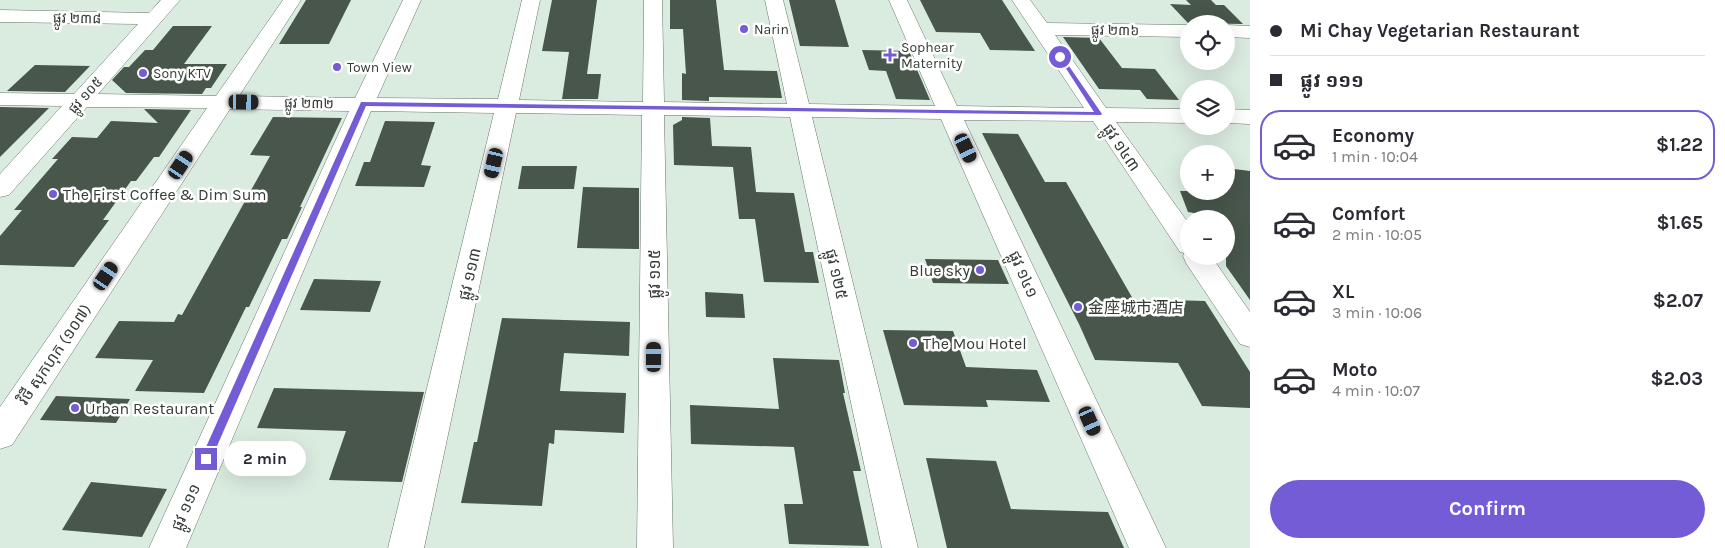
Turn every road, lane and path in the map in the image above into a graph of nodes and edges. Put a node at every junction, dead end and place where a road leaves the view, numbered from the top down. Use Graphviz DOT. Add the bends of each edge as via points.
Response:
graph roads {
  1 [pos="170,0"];
  2 [pos="292,0"];
  3 [pos="412,0"];
  4 [pos="531,0"];
  5 [pos="653,0"];
  6 [pos="774,0"];
  7 [pos="898,0"];
  8 [pos="1021,0"];
  9 [pos="0,16"];
  10 [pos="154,19"];
  11 [pos="1040,29"];
  12 [pos="1180,31"];
  13 [pos="1235,31"];
  14 [pos="1250,32"];
  15 [pos="0,99"];
  16 [pos="80,100"];
  17 [pos="224,102"];
  18 [pos="364,104"];
  19 [pos="507,106"];
  20 [pos="654,108"];
  21 [pos="799,110"];
  22 [pos="950,112"];
  23 [pos="1099,114"];
  24 [pos="1180,116"];
  25 [pos="1235,116"];
  26 [pos="1250,117"];
  27 [pos="0,189"];
  28 [pos="1180,232"];
  29 [pos="1202,265"];
  30 [pos="1250,335"];
  31 [pos="0,434"];
  32 [pos="166,548"];
  33 [pos="406,548"];
  34 [pos="655,548"];
  35 [pos="900,548"];
  36 [pos="1148,548"];
  1 -- 10 [label="street, ផ្លូវ ១០៥"];
  2 -- 17 [label="street, វិថី សុកហុក (១០៧)"];
  3 -- 18 [label="street, ផ្លូវ ១១១"];
  4 -- 19 [label="street, ផ្លូវ ១១៣"];
  5 -- 20 [label="street, ផ្លូវ ១១៥"];
  6 -- 21 [label="street, ផ្លូវ ១២៥"];
  7 -- 22 [label="street, ផ្លូវ ១៤១"];
  8 -- 11 [label="street, ផ្លូវ ១៤៣"];
  9 -- 10 [label="street, ផ្លូវ ២៣៨"];
  10 -- 16 [label="street, ផ្លូវ ១០៥"];
  11 -- 12 [label="street, ផ្លូវ ២៣៦"];
  11 -- 23 [label="street, ផ្លូវ ១៤៣"];
  13 -- 14 [label="street"];
  15 -- 16 [label="street, ផ្លូវ ២៣២"];
  16 -- 17 [label="street, ផ្លូវ ២៣២"];
  16 -- 27 [label="street, ផ្លូវ ១០៥"];
  17 -- 18 [label="street, ផ្លូវ ២៣២"];
  17 -- 31 [label="street, វិថី សុកហុក (១០៧)"];
  18 -- 19 [label="street, ផ្លូវ ២៣២"];
  18 -- 32 [label="street, ផ្លូវ ១១១"];
  19 -- 20 [label="street, ផ្លូវ ២៣២"];
  19 -- 33 [label="street, ផ្លូវ ១១៣"];
  20 -- 21 [label="street, ផ្លូវ ២៣២"];
  20 -- 34 [label="street, ផ្លូវ ១១៥"];
  21 -- 22 [label="street, ផ្លូវ ២៣២"];
  21 -- 35 [label="street, ផ្លូវ ១២៥"];
  22 -- 23 [label="street, ផ្លូវ ២៣២"];
  22 -- 36 [label="street, ផ្លូវ ១៤១"];
  23 -- 24 [label="street, ផ្លូវ ២៣២"];
  23 -- 28 [label="street, ផ្លូវ ១៤៣"];
  25 -- 26 [label="street"];
  29 -- 30 [label="street"];
}
